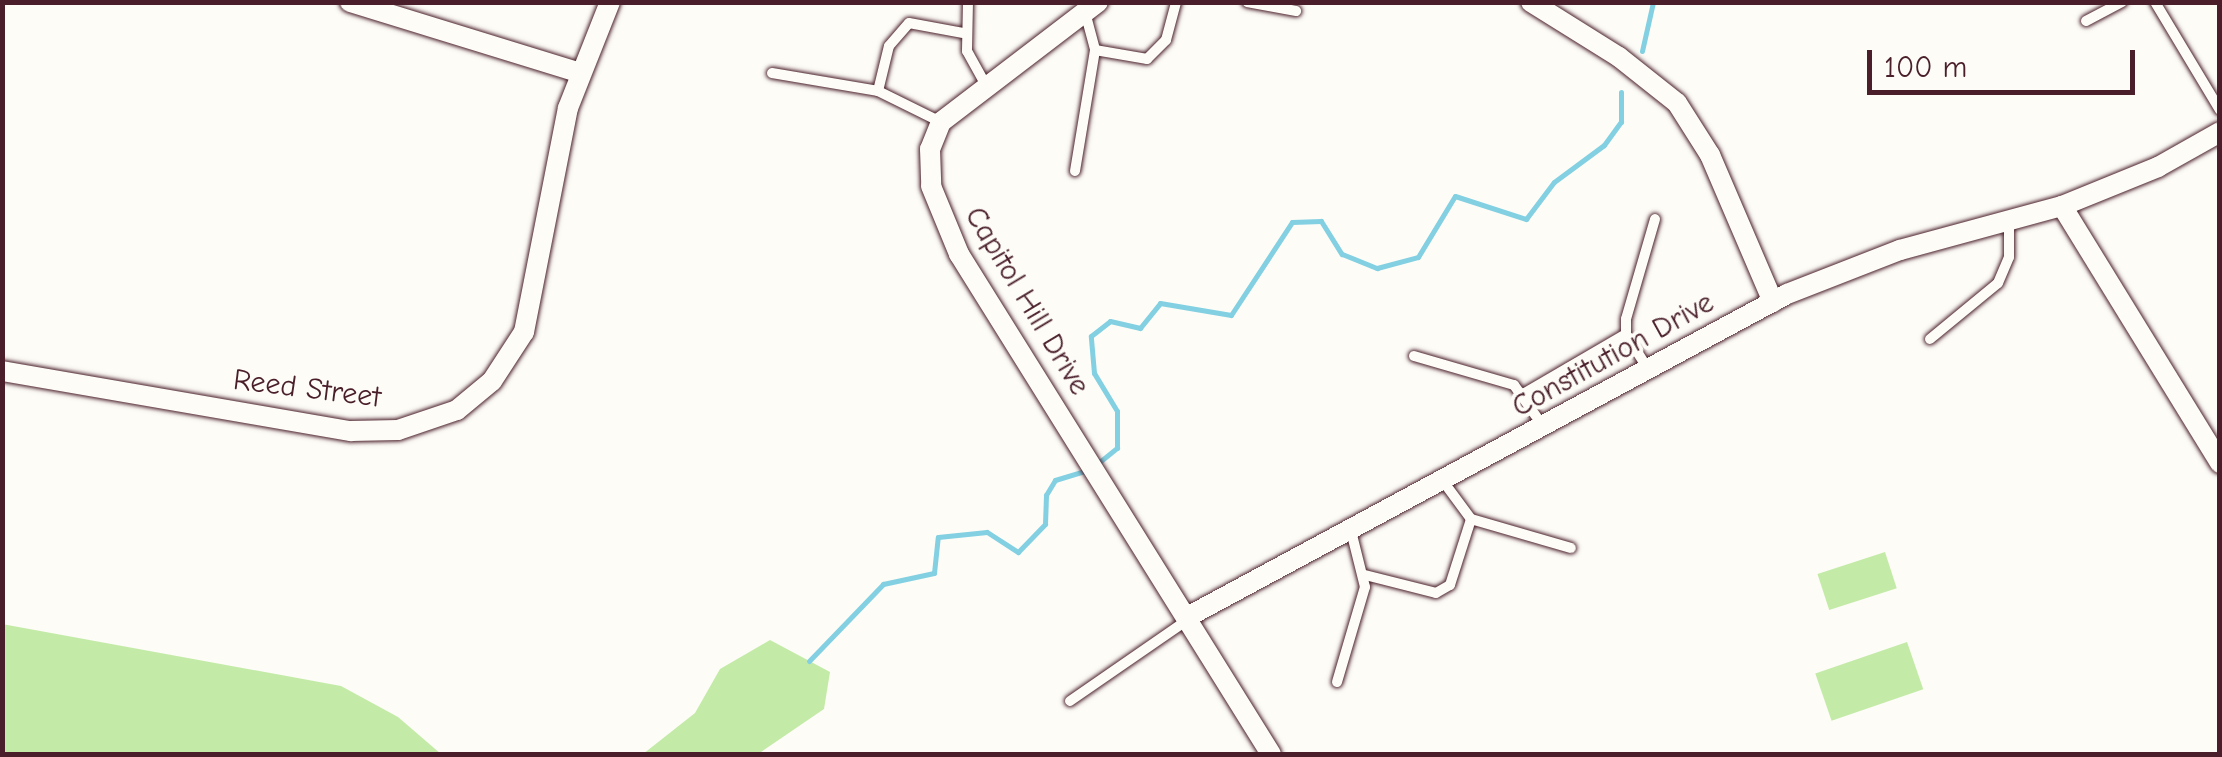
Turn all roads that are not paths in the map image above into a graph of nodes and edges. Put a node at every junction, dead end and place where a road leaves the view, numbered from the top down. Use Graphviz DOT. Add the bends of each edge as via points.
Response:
graph roads {
  1 [pos="350,2"];
  2 [pos="610,2"];
  3 [pos="968,2"];
  4 [pos="1176,2"];
  5 [pos="1247,2"];
  6 [pos="1531,2"];
  7 [pos="2122,2"];
  8 [pos="2155,2"];
  9 [pos="1092,8"];
  10 [pos="1296,11"];
  11 [pos="2086,21"];
  12 [pos="963,34"];
  13 [pos="1095,50"];
  14 [pos="578,72"];
  15 [pos="772,73"];
  16 [pos="985,84"];
  17 [pos="878,91"];
  18 [pos="2220,110"];
  19 [pos="941,122"];
  20 [pos="2220,132"];
  21 [pos="1076,171"];
  22 [pos="2062,206"];
  23 [pos="1654,219"];
  24 [pos="2009,221"];
  25 [pos="1772,302"];
  26 [pos="1626,334"];
  27 [pos="1930,339"];
  28 [pos="1414,356"];
  29 [pos="1648,370"];
  30 [pos="2,371"];
  31 [pos="1523,394"];
  32 [pos="1544,427"];
  33 [pos="2220,464"];
  34 [pos="1444,481"];
  35 [pos="1471,518"];
  36 [pos="1352,531"];
  37 [pos="1571,548"];
  38 [pos="1366,575"];
  39 [pos="1189,616"];
  40 [pos="1338,682"];
  41 [pos="1070,702"];
  42 [pos="1266,752"];
  1 -- 14 [label="street"];
  2 -- 14 [label="street, Reed Street"];
  3 -- 12 [label="lane"];
  4 -- 13 [label="lane" via="1166,40 1147,58"];
  5 -- 10 [label="lane"];
  6 -- 25 [label="street" via="1677,103 1710,155"];
  7 -- 11 [label="lane"];
  8 -- 18 [label="lane"];
  9 -- 13 [label="lane"];
  9 -- 16 [label="street"];
  12 -- 16 [label="lane"];
  12 -- 17 [label="lane" via="909,23 889,46"];
  13 -- 21 [label="lane"];
  14 -- 30 [label="street, Reed Street" via="524,332 492,381 457,410 398,430 351,431"];
  15 -- 17 [label="lane"];
  16 -- 19 [label="street"];
  17 -- 19 [label="lane"];
  19 -- 39 [label="street, Capitol Hill Drive" via="930,149 937,211"];
  20 -- 22 [label="street, Constitution Drive" via="2158,167"];
  22 -- 24 [label="street, Constitution Drive"];
  22 -- 33 [label="street"];
  23 -- 26 [label="lane"];
  24 -- 25 [label="street, Constitution Drive" via="1900,250"];
  24 -- 27 [label="lane" via="2009,257 1998,283"];
  25 -- 29 [label="street, Constitution Drive"];
  26 -- 29 [label="lane"];
  26 -- 31 [label="lane"];
  28 -- 31 [label="lane"];
  29 -- 32 [label="street, Constitution Drive"];
  31 -- 32 [label="lane"];
  32 -- 34 [label="street, Constitution Drive"];
  34 -- 35 [label="lane"];
  34 -- 36 [label="street, Constitution Drive"];
  35 -- 37 [label="lane"];
  35 -- 38 [label="lane" via="1450,585 1436,593"];
  36 -- 38 [label="lane"];
  36 -- 39 [label="street, Constitution Drive"];
  38 -- 40 [label="lane"];
  39 -- 41 [label="lane, Constitution Drive" via="1178,631"];
  39 -- 42 [label="street, Capitol Hill Drive"];
}
